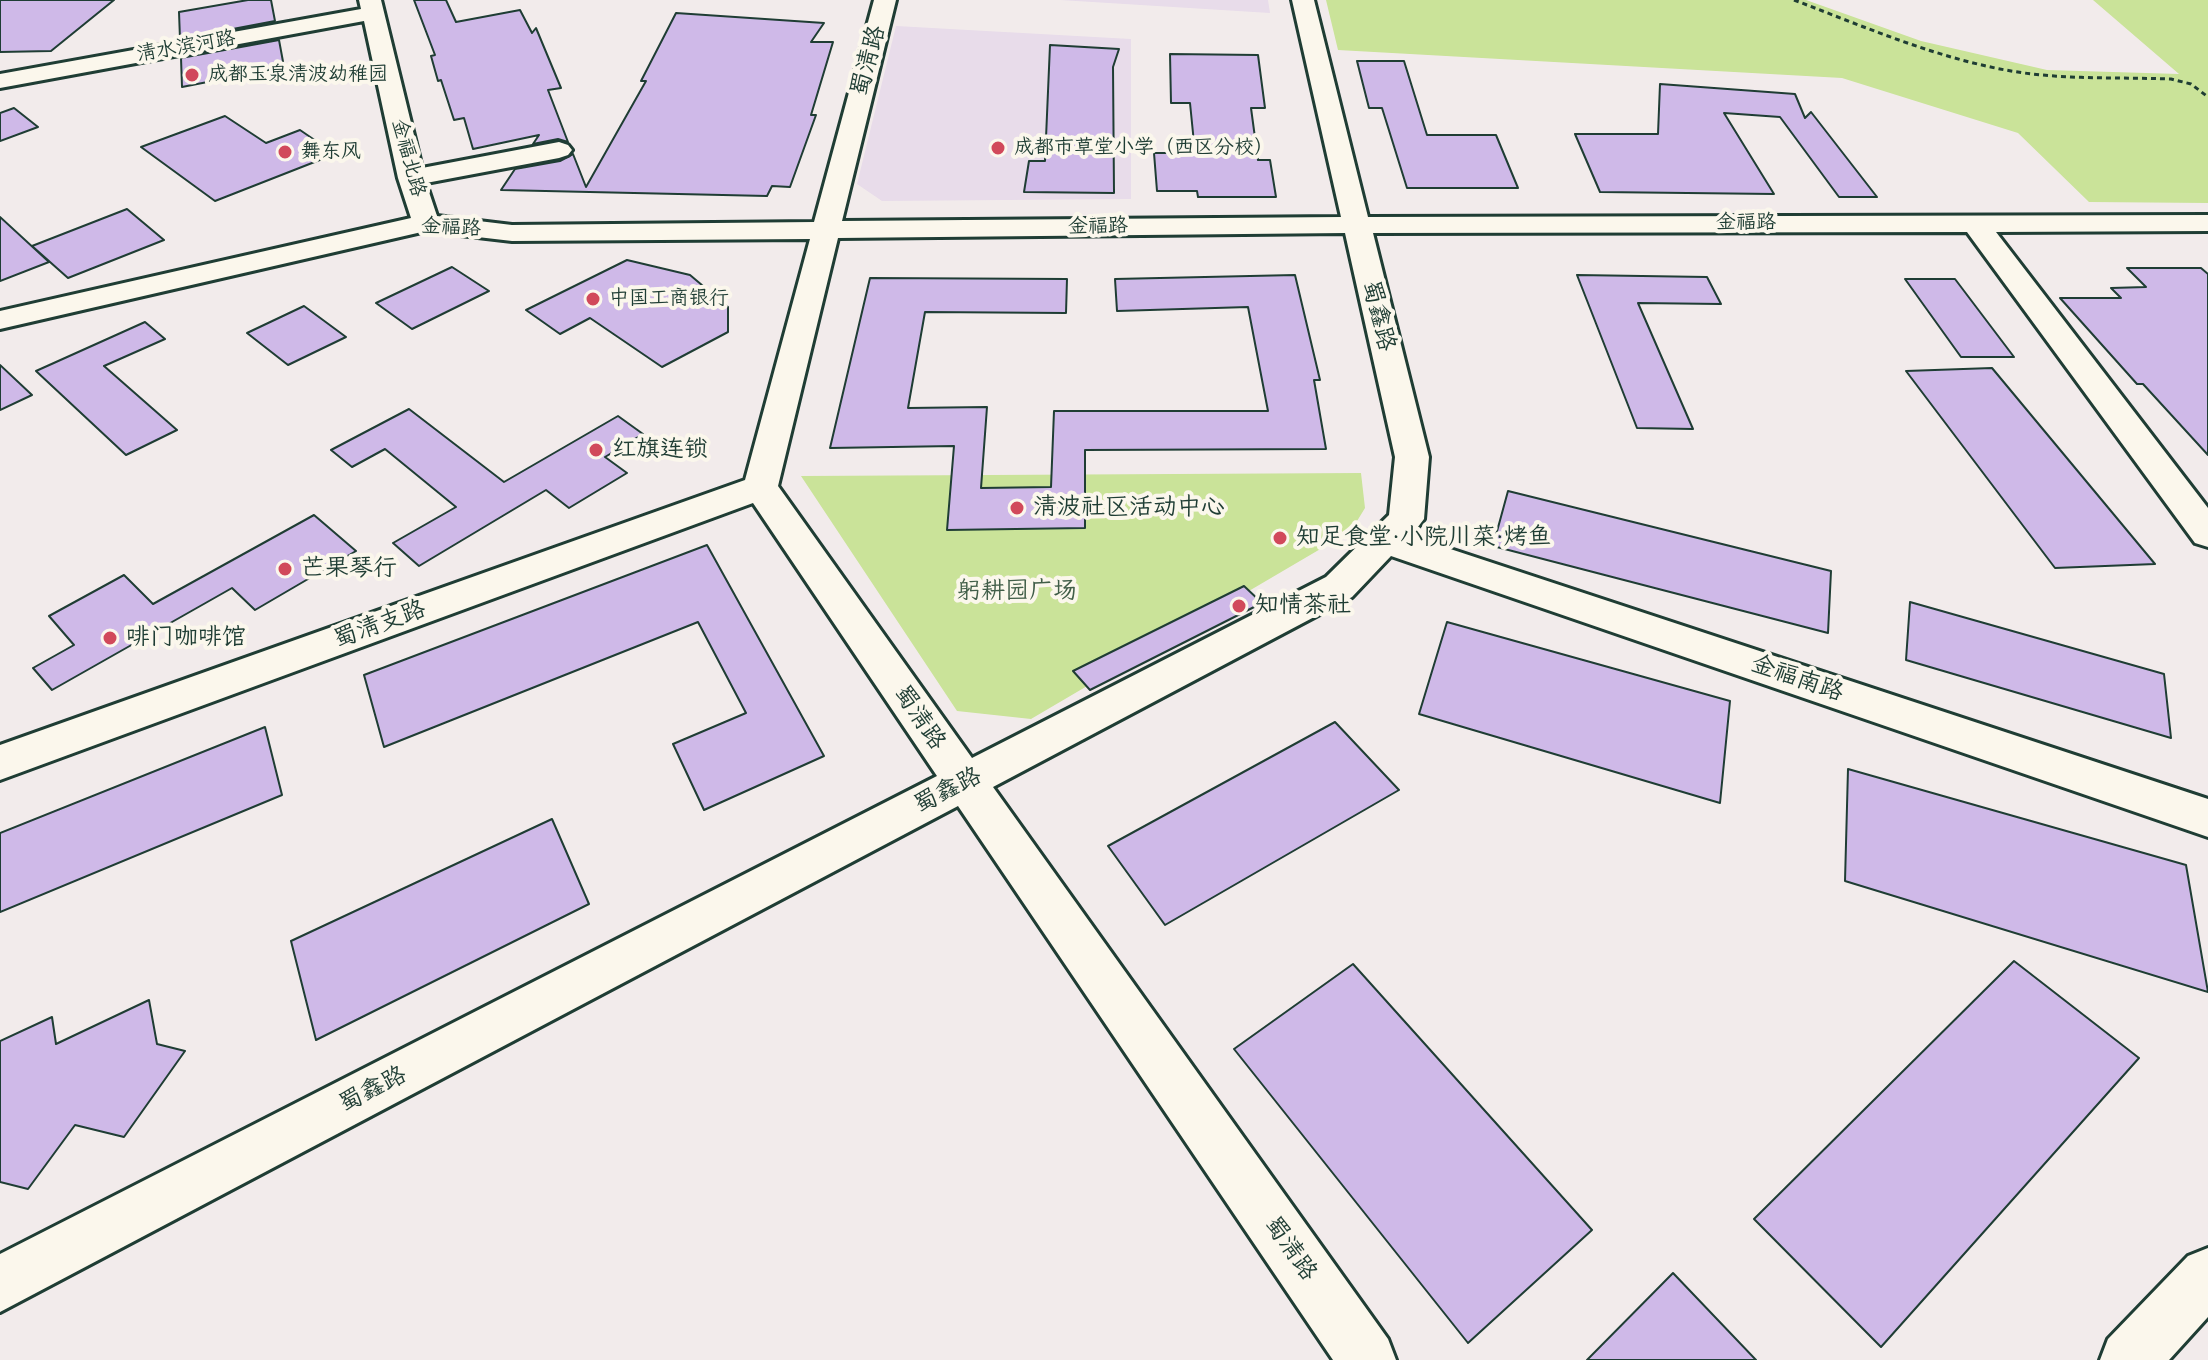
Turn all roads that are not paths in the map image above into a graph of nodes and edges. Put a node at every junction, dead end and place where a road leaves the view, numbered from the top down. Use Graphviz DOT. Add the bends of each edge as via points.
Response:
graph roads {
  1 [pos="885,0"];
  2 [pos="1303,0"];
  3 [pos="371,6"];
  4 [pos="0,81"];
  5 [pos="559,150"];
  6 [pos="411,178"];
  7 [pos="1974,222"];
  8 [pos="426,223"];
  9 [pos="2208,223"];
  10 [pos="1356,225"];
  11 [pos="824,230"];
  12 [pos="0,320"];
  13 [pos="760,487"];
  14 [pos="2208,534"];
  15 [pos="1385,541"];
  16 [pos="0,763"];
  17 [pos="964,782"];
  18 [pos="2208,818"];
  19 [pos="2208,1276"];
  20 [pos="0,1284"];
  21 [pos="1367,1360"];
  22 [pos="2129,1360"];
  1 -- 11 [label="street, 蜀清路"];
  2 -- 10 [label="street, 蜀鑫路"];
  3 -- 4 [label="street, 清水滨河路"];
  3 -- 6 [label="street, 金福北路"];
  5 -- 6 [label="street"];
  6 -- 8 [label="street, 金福北路"];
  7 -- 9 [label="street, 金福路"];
  7 -- 10 [label="street, 金福路"];
  7 -- 14 [label="street"];
  8 -- 11 [label="street, 金福路" via="512,233"];
  8 -- 12 [label="street, 金福路"];
  10 -- 11 [label="street, 金福路"];
  10 -- 15 [label="street, 蜀鑫路" via="1412,457 1406,519"];
  11 -- 13 [label="street, 蜀清路"];
  13 -- 16 [label="street, 蜀清支路"];
  13 -- 17 [label="street, 蜀清路"];
  15 -- 17 [label="street, 蜀鑫路" via="1339,587"];
  15 -- 18 [label="street, 金福南路"];
  17 -- 20 [label="street, 蜀鑫路"];
  17 -- 21 [label="street, 蜀清路"];
  19 -- 22 [label="street"];
}
